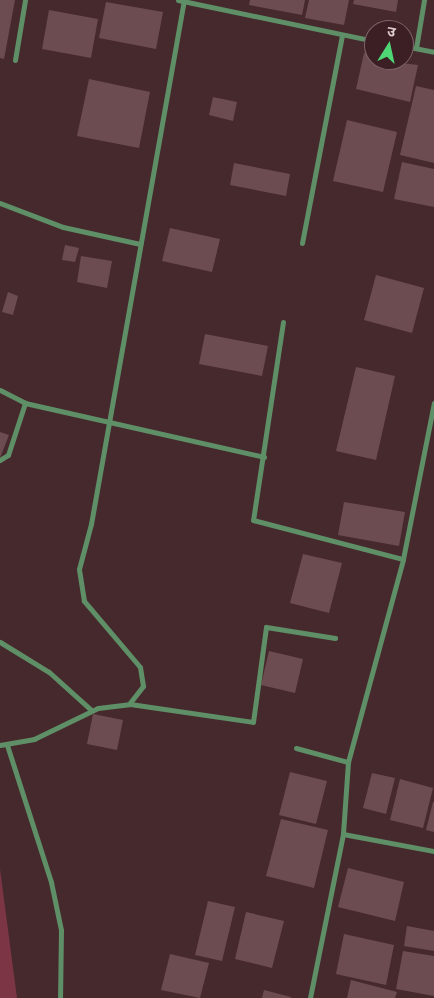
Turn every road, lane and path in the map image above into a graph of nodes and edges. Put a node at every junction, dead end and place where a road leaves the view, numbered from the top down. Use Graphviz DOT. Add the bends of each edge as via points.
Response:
graph roads {
  1 [pos="25,0"];
  2 [pos="182,0"];
  3 [pos="424,0"];
  4 [pos="342,36"];
  5 [pos="364,39"];
  6 [pos="416,48"];
  7 [pos="434,52"];
  8 [pos="15,60"];
  9 [pos="0,202"];
  10 [pos="302,243"];
  11 [pos="140,244"];
  12 [pos="282,322"];
  13 [pos="0,390"];
  14 [pos="24,403"];
  15 [pos="434,403"];
  16 [pos="107,422"];
  17 [pos="264,457"];
  18 [pos="0,460"];
  19 [pos="403,560"];
  20 [pos="335,638"];
  21 [pos="0,642"];
  22 [pos="129,704"];
  23 [pos="91,710"];
  24 [pos="0,745"];
  25 [pos="7,745"];
  26 [pos="296,748"];
  27 [pos="348,762"];
  28 [pos="343,834"];
  29 [pos="434,851"];
  30 [pos="60,998"];
  31 [pos="310,998"];
  1 -- 8 [label="street"];
  2 -- 4 [label="street"];
  2 -- 11 [label="street"];
  3 -- 6 [label="street"];
  4 -- 5 [label="street"];
  4 -- 10 [label="street"];
  6 -- 7 [label="street"];
  9 -- 11 [label="street" via="53,223"];
  11 -- 16 [label="street"];
  12 -- 17 [label="street"];
  13 -- 14 [label="street"];
  14 -- 16 [label="street"];
  14 -- 18 [label="street" via="8,455"];
  15 -- 19 [label="street"];
  16 -- 17 [label="street"];
  16 -- 22 [label="street" via="79,579 89,608 143,672 140,694"];
  17 -- 19 [label="street" via="252,514 255,522"];
  19 -- 27 [label="street"];
  20 -- 22 [label="street" via="266,627 253,722"];
  21 -- 23 [label="street" via="49,672"];
  22 -- 23 [label="street"];
  23 -- 25 [label="street" via="34,739"];
  24 -- 25 [label="street"];
  25 -- 30 [label="street" via="52,882 61,930"];
  26 -- 27 [label="street"];
  27 -- 28 [label="street"];
  28 -- 29 [label="street"];
  28 -- 31 [label="street"];
}
